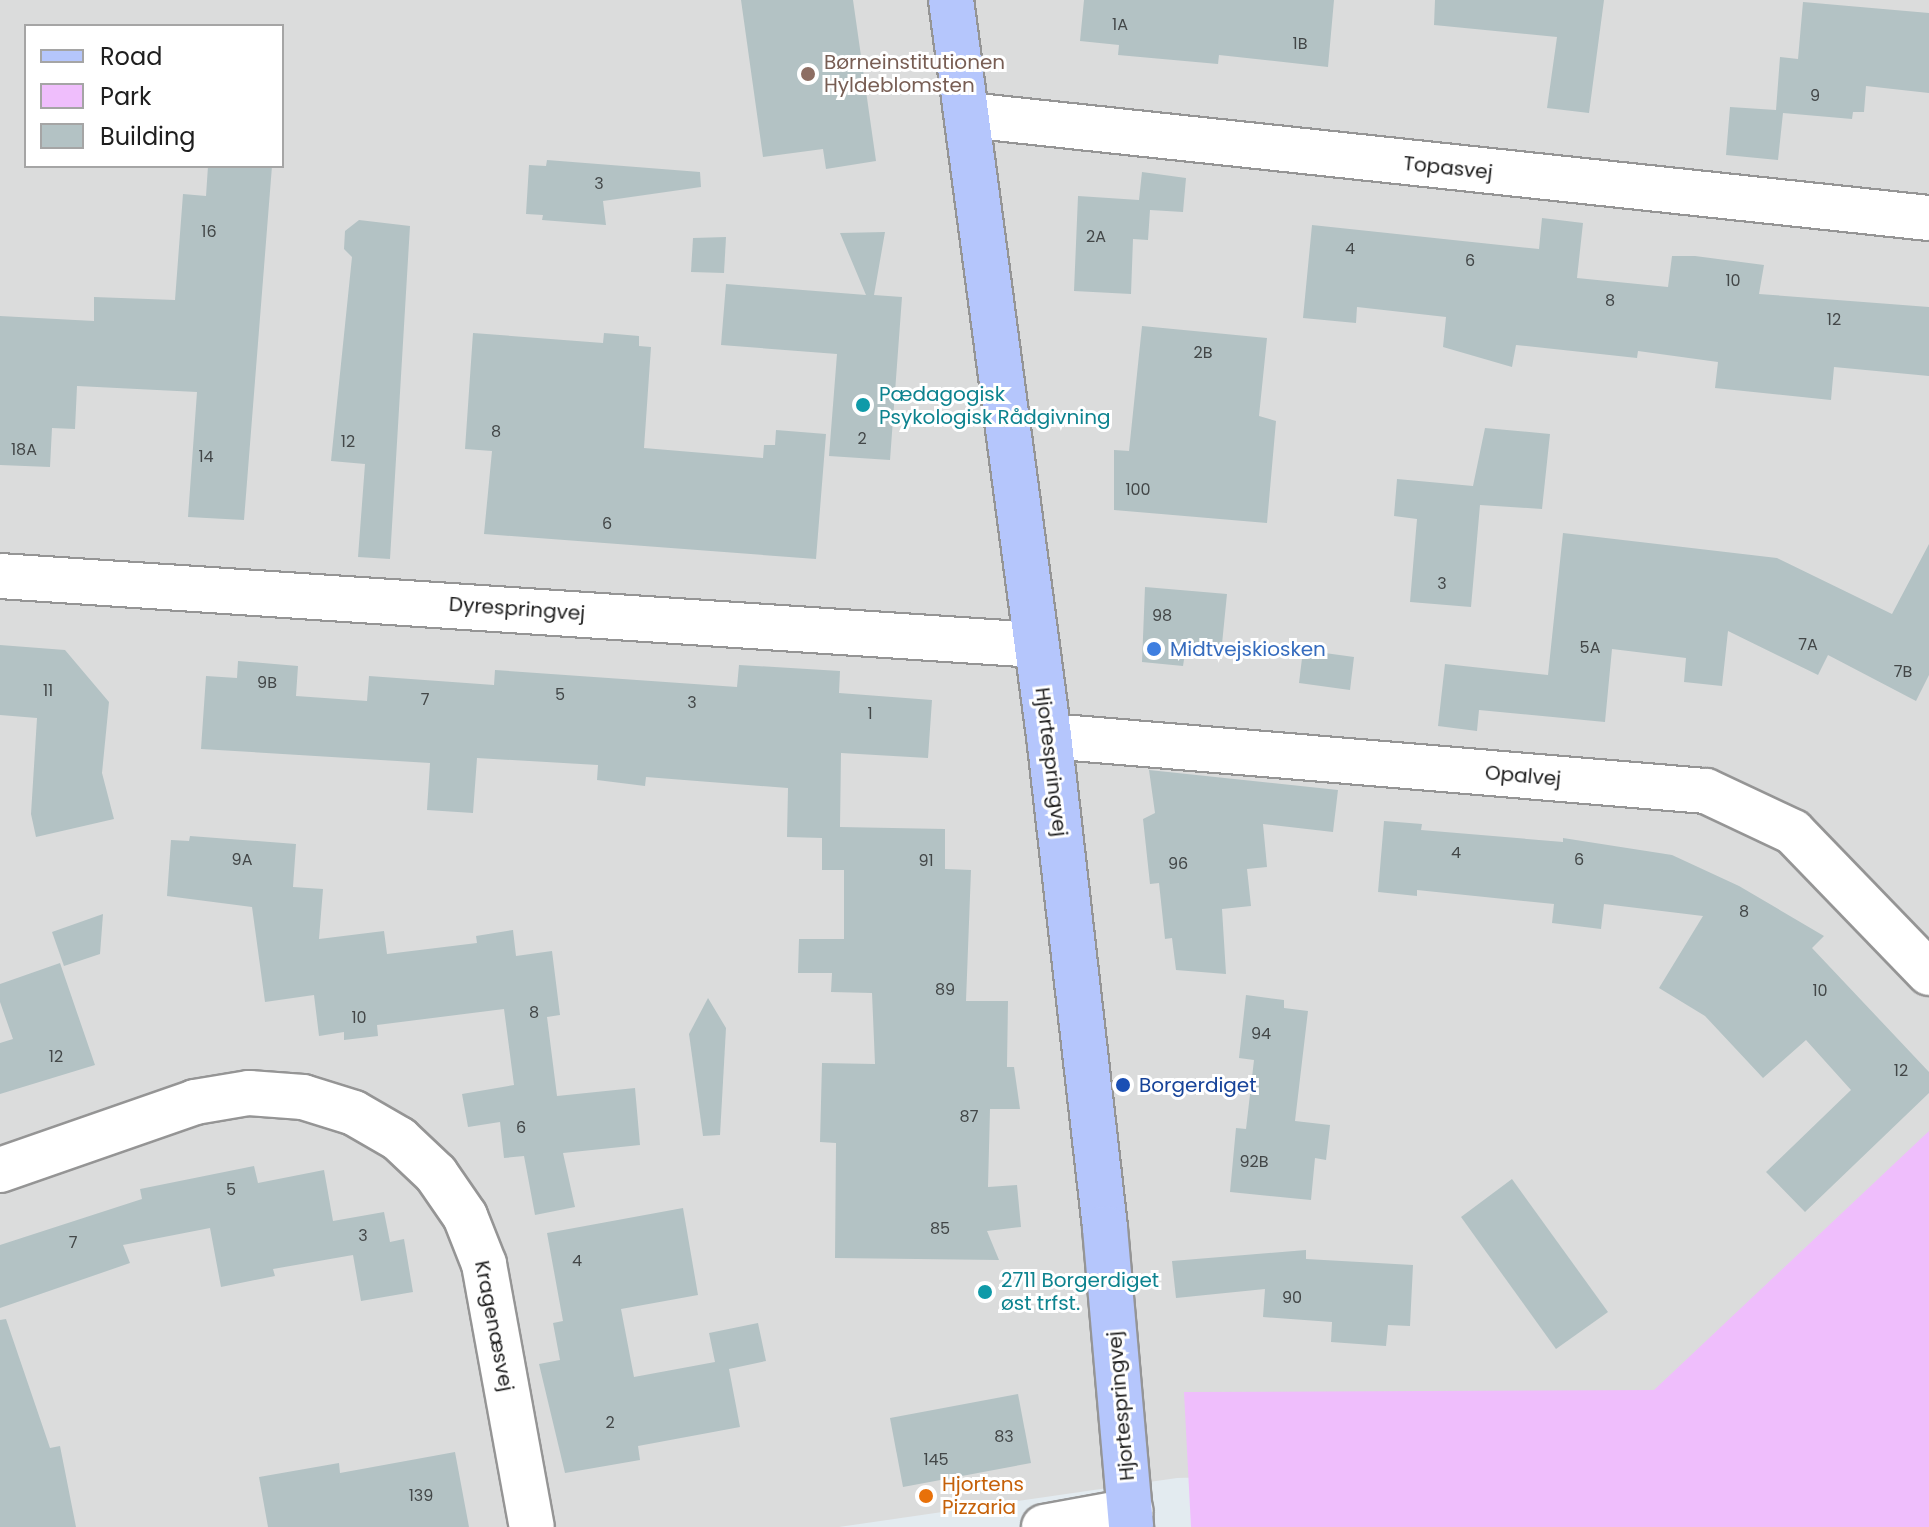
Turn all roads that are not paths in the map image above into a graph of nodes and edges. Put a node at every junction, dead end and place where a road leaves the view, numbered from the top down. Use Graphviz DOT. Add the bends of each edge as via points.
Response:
graph roads {
  1 [pos="951,0"];
  2 [pos="968,115"];
  3 [pos="1929,218"];
  4 [pos="0,576"];
  5 [pos="1035,645"];
  6 [pos="1049,736"];
  7 [pos="1929,973"];
  8 [pos="0,1170"];
  9 [pos="1131,1519"];
  10 [pos="532,1527"];
  11 [pos="1044,1527"];
  1 -- 2 [label="street, Hjortespringvej"];
  2 -- 3 [label="street, Topasvej"];
  2 -- 5 [label="street, Hjortespringvej"];
  4 -- 5 [label="street, Dyrespringvej"];
  5 -- 6 [label="street, Hjortespringvej"];
  6 -- 7 [label="street, Opalvej" via="1706,791 1793,832"];
  6 -- 9 [label="street, Hjortespringvej" via="1105,1228"];
  8 -- 10 [label="street, Kragenæsvej" via="195,1102 249,1093 303,1097 354,1113 399,1139 436,1174 458,1205 484,1264"];
  9 -- 11 [label="street"];
}
